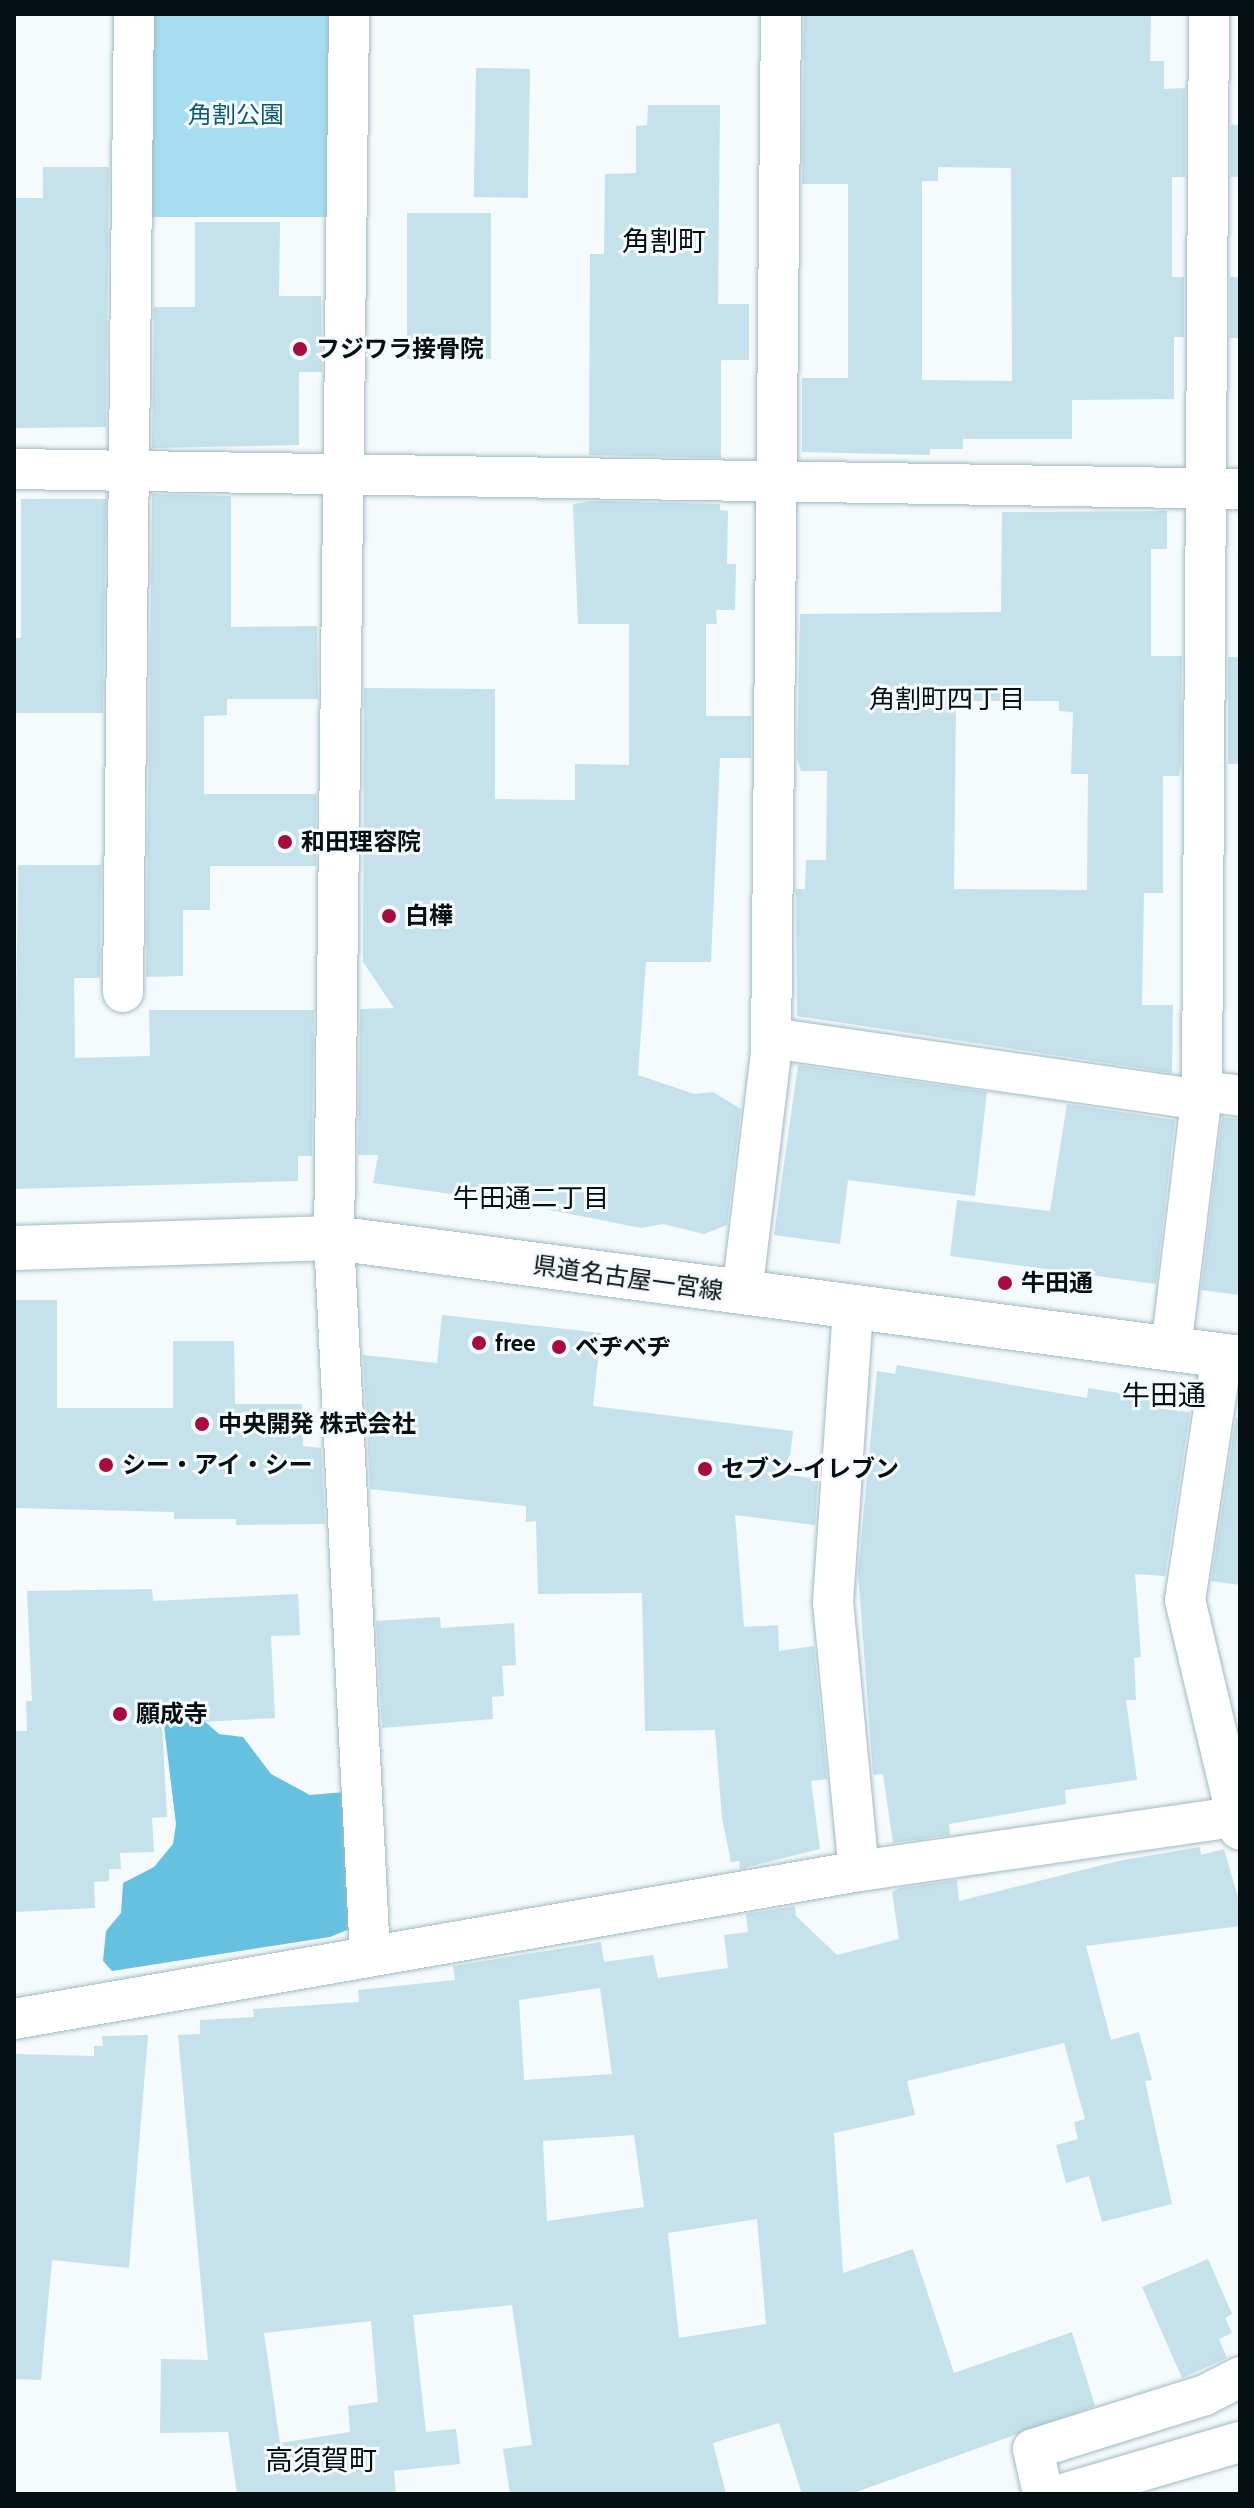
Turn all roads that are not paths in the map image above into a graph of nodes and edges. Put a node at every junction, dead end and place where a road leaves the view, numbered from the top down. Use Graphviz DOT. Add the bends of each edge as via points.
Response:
graph roads {
  1 [pos="134,14"];
  2 [pos="349,14"];
  3 [pos="781,14"];
  4 [pos="1209,14"];
  5 [pos="14,469"];
  6 [pos="130,473"];
  7 [pos="343,477"];
  8 [pos="779,483"];
  9 [pos="1222,488"];
  10 [pos="123,992"];
  11 [pos="771,1038"];
  12 [pos="1214,1096"];
  13 [pos="334,1238"];
  14 [pos="14,1248"];
  15 [pos="742,1293"];
  16 [pos="853,1309"];
  17 [pos="1171,1349"];
  18 [pos="1231,1357"];
  19 [pos="1239,1820"];
  20 [pos="859,1871"];
  21 [pos="370,1956"];
  22 [pos="14,2019"];
  23 [pos="1240,2377"];
  24 [pos="1240,2442"];
  25 [pos="1083,2491"];
  26 [pos="1043,2494"];
  1 -- 6 [label="street"];
  2 -- 7 [label="street"];
  3 -- 8 [label="street"];
  4 -- 9 [label="street"];
  5 -- 6 [label="street"];
  6 -- 7 [label="street"];
  6 -- 10 [label="street"];
  7 -- 8 [label="street"];
  7 -- 13 [label="street"];
  8 -- 9 [label="street"];
  8 -- 11 [label="street"];
  9 -- 12 [label="street"];
  11 -- 12 [label="street"];
  11 -- 15 [label="street"];
  12 -- 17 [label="street"];
  13 -- 14 [label="main road, 県道名古屋一宮線"];
  13 -- 15 [label="main road, 県道名古屋一宮線"];
  13 -- 21 [label="street"];
  15 -- 16 [label="main road, 県道名古屋一宮線"];
  16 -- 17 [label="main road, 県道名古屋一宮線"];
  16 -- 20 [label="street" via="833,1602"];
  17 -- 18 [label="main road, 県道名古屋一宮線"];
  18 -- 19 [label="street" via="1185,1600"];
  19 -- 20 [label="street"];
  20 -- 21 [label="street"];
  21 -- 22 [label="street"];
  23 -- 26 [label="street" via="1205,2395 1033,2449"];
  24 -- 25 [label="street"];
}
